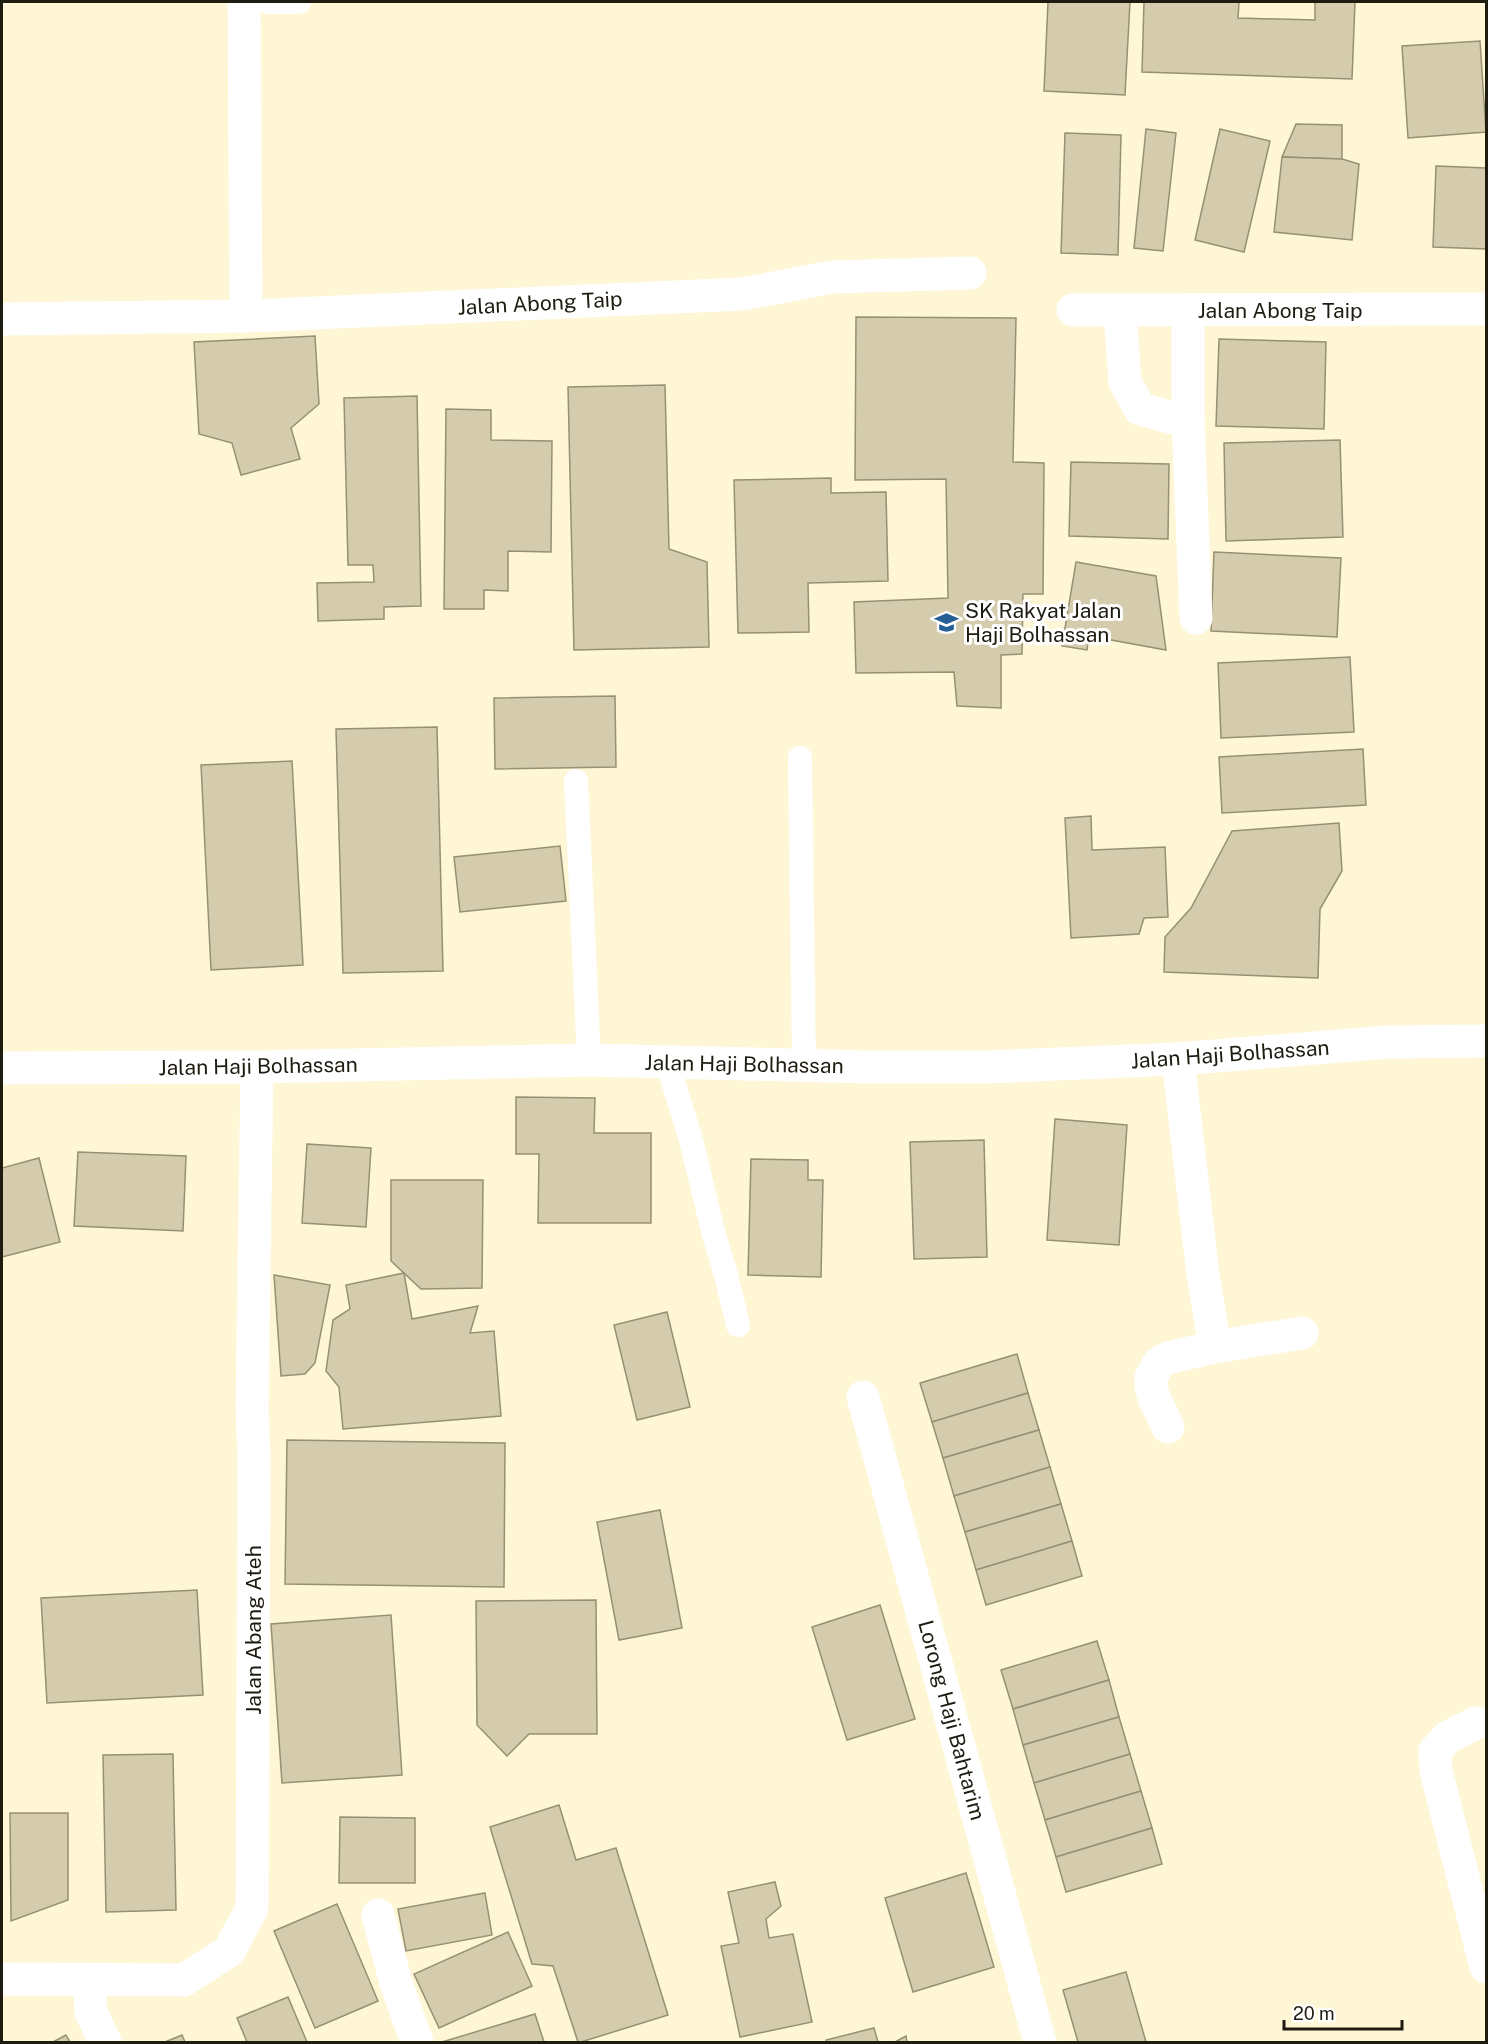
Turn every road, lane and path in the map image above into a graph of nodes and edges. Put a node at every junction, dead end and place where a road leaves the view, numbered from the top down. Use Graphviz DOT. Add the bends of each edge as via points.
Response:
graph roads {
  1 [pos="244,2"];
  2 [pos="268,2"];
  3 [pos="298,2"];
  4 [pos="970,273"];
  5 [pos="1486,309"];
  6 [pos="1073,310"];
  7 [pos="1120,310"];
  8 [pos="1188,310"];
  9 [pos="246,316"];
  10 [pos="2,319"];
  11 [pos="1188,419"];
  12 [pos="1196,618"];
  13 [pos="800,758"];
  14 [pos="576,781"];
  15 [pos="1486,1041"];
  16 [pos="1178,1059"];
  17 [pos="589,1060"];
  18 [pos="667,1062"];
  19 [pos="804,1065"];
  20 [pos="258,1067"];
  21 [pos="2,1068"];
  22 [pos="738,1325"];
  23 [pos="1302,1333"];
  24 [pos="1215,1347"];
  25 [pos="863,1397"];
  26 [pos="1168,1427"];
  27 [pos="1476,1723"];
  28 [pos="378,1915"];
  29 [pos="1486,1966"];
  30 [pos="2,1979"];
  31 [pos="89,1980"];
  32 [pos="105,2043"];
  33 [pos="417,2043"];
  34 [pos="1040,2043"];
  1 -- 9 [label="street"];
  2 -- 3 [label="lane"];
  4 -- 9 [label="street, Jalan Abong Taip" via="832,277 743,294"];
  5 -- 8 [label="street, Jalan Abong Taip"];
  6 -- 7 [label="street, Jalan Abong Taip"];
  7 -- 8 [label="street, Jalan Abong Taip"];
  7 -- 11 [label="street" via="1125,382 1140,409"];
  8 -- 11 [label="street"];
  9 -- 10 [label="street, Jalan Abong Taip"];
  11 -- 12 [label="street"];
  13 -- 19 [label="lane"];
  14 -- 17 [label="lane"];
  15 -- 16 [label="street, Jalan Haji Bolhassan" via="1389,1042"];
  16 -- 19 [label="street, Jalan Haji Bolhassan" via="988,1066"];
  16 -- 24 [label="street"];
  17 -- 18 [label="street, Jalan Haji Bolhassan"];
  17 -- 20 [label="street, Jalan Haji Bolhassan"];
  18 -- 19 [label="street, Jalan Haji Bolhassan"];
  18 -- 22 [label="lane"];
  20 -- 21 [label="street, Jalan Haji Bolhassan"];
  20 -- 31 [label="street, Jalan Abang Ateh" via="252,1409 252,1908 229,1951 184,1980"];
  23 -- 24 [label="street"];
  24 -- 26 [label="street" via="1167,1358 1155,1368 1151,1387"];
  25 -- 34 [label="street, Lorong Haji Bahtarim"];
  27 -- 29 [label="street" via="1448,1737 1435,1751 1436,1771"];
  28 -- 33 [label="street"];
  30 -- 31 [label="street, Jalan Abang Ateh"];
  31 -- 32 [label="street" via="92,2012"];
}
